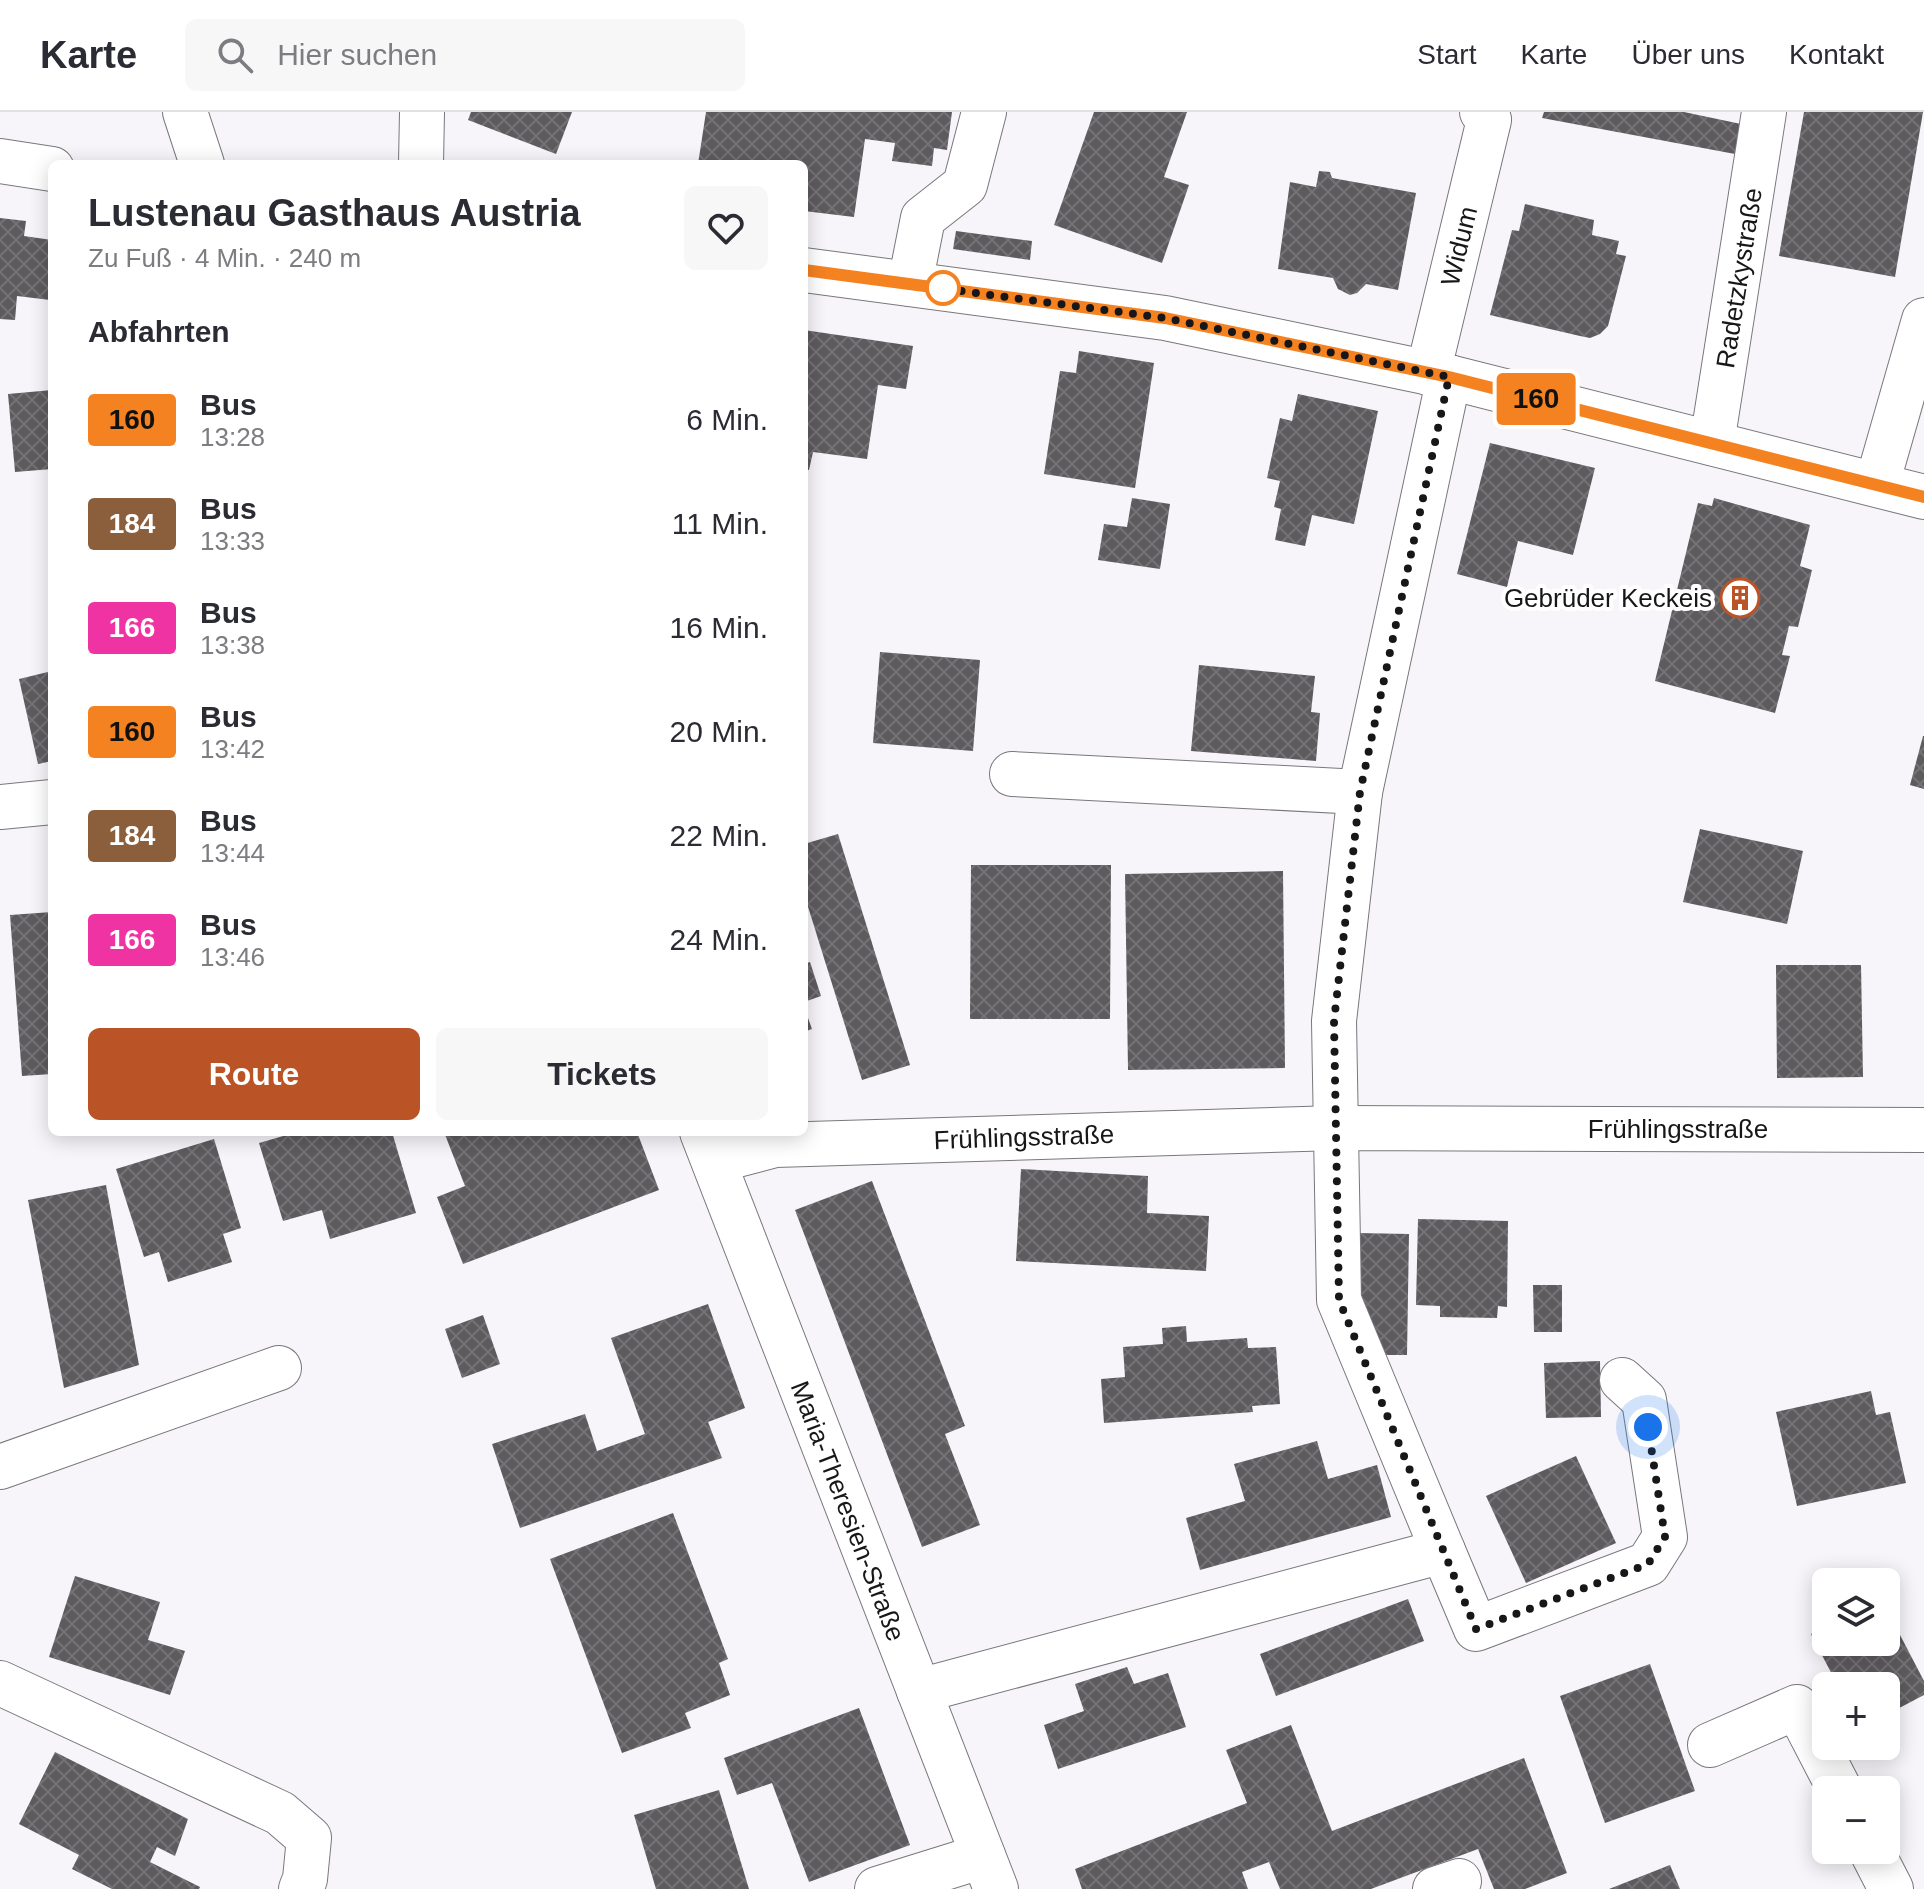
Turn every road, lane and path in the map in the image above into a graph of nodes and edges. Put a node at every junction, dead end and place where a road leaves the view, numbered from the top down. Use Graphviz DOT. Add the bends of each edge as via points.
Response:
graph roads {
  1 [pos="185,112"];
  2 [pos="422,112"];
  3 [pos="984,112"];
  4 [pos="1764,112"];
  5 [pos="1488,115"];
  6 [pos="201,160"];
  7 [pos="421,160"];
  8 [pos="0,161"];
  9 [pos="48,168"];
  10 [pos="808,271"];
  11 [pos="910,284"];
  12 [pos="1924,320"];
  13 [pos="1439,375"];
  14 [pos="1712,443"];
  15 [pos="1877,484"];
  16 [pos="1924,497"];
  17 [pos="1012,774"];
  18 [pos="1360,792"];
  19 [pos="48,802"];
  20 [pos="0,807"];
  21 [pos="1336,1128"];
  22 [pos="1924,1130"];
  23 [pos="708,1146"];
  24 [pos="279,1368"];
  25 [pos="1622,1380"];
  26 [pos="0,1467"];
  27 [pos="1443,1551"];
  28 [pos="0,1683"];
  29 [pos="919,1691"];
  30 [pos="1710,1745"];
  31 [pos="1833,1776"];
  32 [pos="1878,1864"];
  33 [pos="990,1872"];
  34 [pos="301,1889"];
  35 [pos="877,1889"];
  36 [pos="1891,1889"];
  1 -- 6 [label="street"];
  2 -- 7 [label="street"];
  3 -- 11 [label="street" via="965,185 923,218"];
  4 -- 14 [label="street, Radetzkystraße"];
  5 -- 13 [label="street, Widum"];
  8 -- 9 [label="street"];
  10 -- 11 [label="street"];
  11 -- 13 [label="street" via="1165,318"];
  12 -- 15 [label="street"];
  13 -- 14 [label="street"];
  13 -- 18 [label="street"];
  14 -- 15 [label="street"];
  15 -- 16 [label="street"];
  17 -- 18 [label="street"];
  18 -- 21 [label="street" via="1334,1021"];
  19 -- 20 [label="street"];
  21 -- 22 [label="street, Frühlingsstraße"];
  21 -- 23 [label="street, Frühlingsstraße"];
  21 -- 27 [label="street" via="1339,1300"];
  23 -- 29 [label="street, Maria-Theresien-Straße"];
  24 -- 26 [label="street"];
  25 -- 27 [label="street" via="1644,1400 1665,1537 1648,1564 1476,1629"];
  27 -- 29 [label="street"];
  28 -- 34 [label="street" via="280,1813 309,1838"];
  29 -- 33 [label="street, Maria-Theresien-Straße"];
  30 -- 31 [label="street" via="1797,1707"];
  32 -- 36 [label="street"];
  33 -- 35 [label="street"];
}
